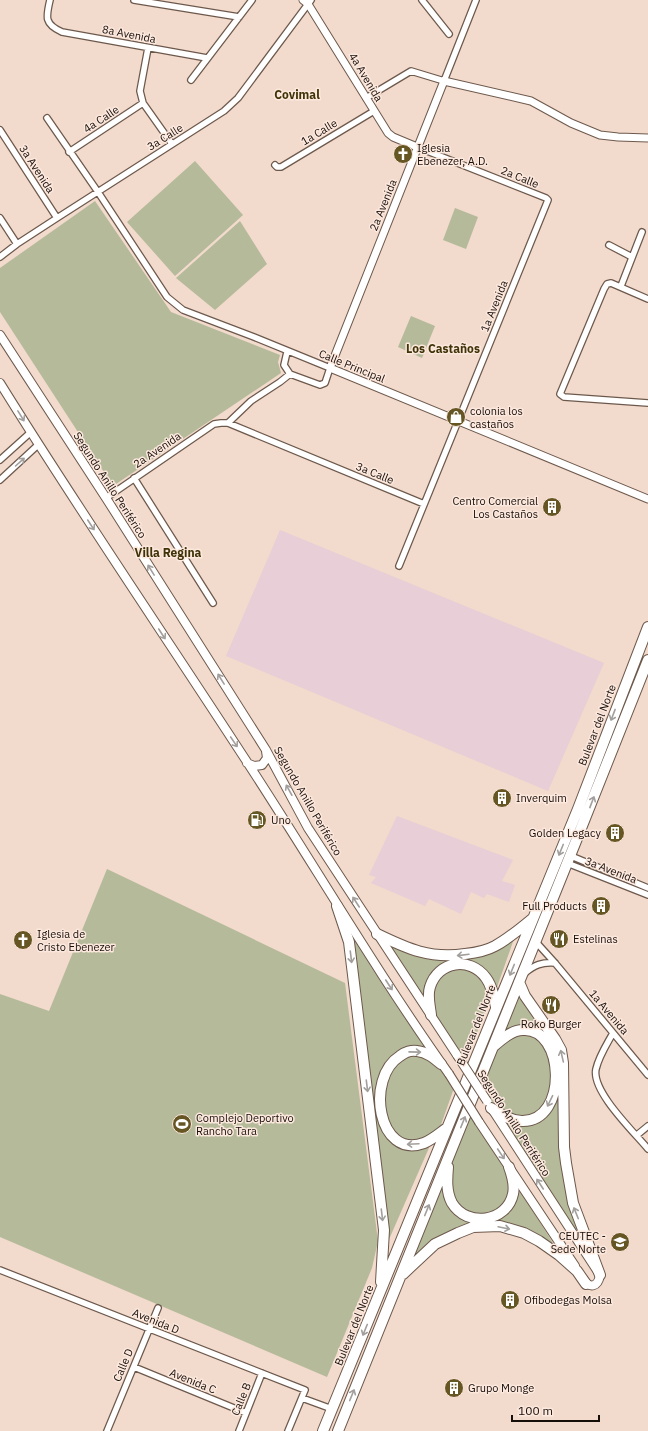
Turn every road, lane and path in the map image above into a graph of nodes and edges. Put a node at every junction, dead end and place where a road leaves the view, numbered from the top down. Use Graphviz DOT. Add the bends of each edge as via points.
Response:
graph roads {
  1 [pos="50,0"];
  2 [pos="134,0"];
  3 [pos="252,0"];
  4 [pos="422,0"];
  5 [pos="476,0"];
  6 [pos="307,1"];
  7 [pos="239,17"];
  8 [pos="449,34"];
  9 [pos="148,48"];
  10 [pos="208,58"];
  11 [pos="191,80"];
  12 [pos="444,81"];
  13 [pos="366,98"];
  14 [pos="143,103"];
  15 [pos="374,111"];
  16 [pos="47,118"];
  17 [pos="0,130"];
  18 [pos="648,138"];
  19 [pos="172,144"];
  20 [pos="417,147"];
  21 [pos="69,152"];
  22 [pos="275,165"];
  23 [pos="98,192"];
  24 [pos="548,200"];
  25 [pos="0,218"];
  26 [pos="57,218"];
  27 [pos="642,232"];
  28 [pos="17,244"];
  29 [pos="610,245"];
  30 [pos="632,256"];
  31 [pos="0,257"];
  32 [pos="621,286"];
  33 [pos="648,299"];
  34 [pos="0,335"];
  35 [pos="287,352"];
  36 [pos="330,368"];
  37 [pos="290,374"];
  38 [pos="0,383"];
  39 [pos="648,403"];
  40 [pos="458,420"];
  41 [pos="228,423"];
  42 [pos="31,432"];
  43 [pos="39,444"];
  44 [pos="0,460"];
  45 [pos="134,478"];
  46 [pos="0,480"];
  47 [pos="106,498"];
  48 [pos="648,499"];
  49 [pos="424,504"];
  50 [pos="399,566"];
  51 [pos="213,603"];
  52 [pos="648,627"];
  53 [pos="648,636"];
  54 [pos="648,660"];
  55 [pos="648,677"];
  56 [pos="622,692"];
  57 [pos="624,720"];
  58 [pos="266,750"];
  59 [pos="247,763"];
  60 [pos="569,860"];
  61 [pos="648,888"];
  62 [pos="648,895"];
  63 [pos="337,906"];
  64 [pos="533,918"];
  65 [pos="377,934"];
  66 [pos="536,942"];
  67 [pos="555,963"];
  68 [pos="521,979"];
  69 [pos="496,1007"];
  70 [pos="431,1015"];
  71 [pos="613,1033"];
  72 [pos="494,1046"];
  73 [pos="441,1064"];
  74 [pos="648,1075"];
  75 [pos="489,1105"];
  76 [pos="648,1126"];
  77 [pos="447,1128"];
  78 [pos="637,1135"];
  79 [pos="648,1149"];
  80 [pos="448,1158"];
  81 [pos="509,1167"];
  82 [pos="0,1270"];
  83 [pos="600,1275"];
  84 [pos="399,1278"];
  85 [pos="586,1284"];
  86 [pos="380,1294"];
  87 [pos="158,1308"];
  88 [pos="149,1329"];
  89 [pos="134,1367"];
  90 [pos="262,1374"];
  91 [pos="302,1398"];
  92 [pos="332,1409"];
  93 [pos="246,1413"];
  94 [pos="107,1431"];
  95 [pos="239,1431"];
  96 [pos="288,1431"];
  97 [pos="323,1431"];
  98 [pos="338,1431"];
  1 -- 9 [label="street, 8a Avenida" via="46,17 54,28 62,32"];
  2 -- 7 [label="street"];
  3 -- 7 [label="street"];
  4 -- 8 [label="street"];
  5 -- 12 [label="street, 2a Avenida"];
  6 -- 13 [label="street, 4a Avenida"];
  6 -- 19 [label="street, 3a Calle" via="238,98 224,111"];
  7 -- 10 [label="street"];
  9 -- 10 [label="street, 8a Avenida"];
  9 -- 14 [label="street" via="140,91"];
  10 -- 11 [label="street"];
  12 -- 13 [label="street" via="411,71"];
  12 -- 18 [label="street" via="531,100 571,123 600,135"];
  12 -- 20 [label="street, 2a Avenida"];
  13 -- 15 [label="street, 4a Avenida"];
  14 -- 19 [label="street"];
  14 -- 21 [label="street, 4a Calle"];
  15 -- 20 [label="street, 4a Avenida" via="391,136"];
  15 -- 22 [label="street, 1a Calle" via="281,167"];
  16 -- 21 [label="street"];
  17 -- 26 [label="street, 3a Avenida"];
  19 -- 23 [label="street, 3a Calle"];
  20 -- 24 [label="street, 2a Calle"];
  20 -- 36 [label="street, 2a Avenida"];
  21 -- 23 [label="street"];
  23 -- 26 [label="street, 3a Calle"];
  23 -- 35 [label="street, Calle Principal" via="167,297 176,306"];
  24 -- 40 [label="street, 1a Avenida"];
  25 -- 28 [label="street"];
  26 -- 28 [label="street, 3a Calle"];
  27 -- 30 [label="street"];
  28 -- 31 [label="street, 3a Calle"];
  29 -- 30 [label="street"];
  30 -- 32 [label="street"];
  32 -- 33 [label="street"];
  32 -- 39 [label="street" via="611,283 604,289 560,394 564,397"];
  34 -- 47 [label="main road, Segundo Anillo Periférico"];
  35 -- 36 [label="street, Calle Principal"];
  35 -- 37 [label="street" via="284,365"];
  36 -- 37 [label="street, 2a Avenida" via="325,383 320,385"];
  36 -- 40 [label="street, Calle Principal"];
  37 -- 41 [label="street" via="251,401"];
  38 -- 42 [label="main road, one-way"];
  40 -- 48 [label="street, Calle Principal"];
  40 -- 49 [label="street, 1a Avenida"];
  41 -- 45 [label="street, 2a Avenida" via="214,424"];
  41 -- 49 [label="street, 3a Calle"];
  42 -- 43 [label="main road"];
  42 -- 44 [label="street"];
  46 -- 43 [label="street, one-way"];
  43 -- 59 [label="main road, one-way"];
  45 -- 47 [label="street, 2a Avenida"];
  45 -- 51 [label="street"];
  58 -- 47 [label="main road, Segundo Anillo Periférico, one-way"];
  49 -- 50 [label="street, 1a Avenida"];
  52 -- 56 [label="highway, Bulevar del Norte"];
  53 -- 56 [label="highway" via="626,689"];
  54 -- 57 [label="highway, Bulevar del Norte"];
  55 -- 57 [label="highway" via="635,708"];
  56 -- 64 [label="highway, Bulevar del Norte, one-way"];
  60 -- 57 [label="highway, Bulevar del Norte, one-way"];
  58 -- 59 [label="main road" via="267,758 262,765 254,766"];
  65 -- 58 [label="main road, Segundo Anillo Periférico, one-way" via="308,828"];
  59 -- 63 [label="main road"];
  60 -- 61 [label="street, 3a Avenida"];
  60 -- 62 [label="street, 3a Avenida"];
  60 -- 66 [label="highway, Bulevar del Norte"];
  63 -- 73 [label="main road, one-way"];
  63 -- 86 [label="highway, one-way" via="349,942 384,1230"];
  64 -- 65 [label="highway, one-way" via="493,947 472,954 448,957 406,948"];
  64 -- 69 [label="highway, Bulevar del Norte, one-way"];
  65 -- 70 [label="main road, Segundo Anillo Periférico"];
  66 -- 67 [label="street, 1a Avenida"];
  66 -- 68 [label="highway, Bulevar del Norte"];
  67 -- 68 [label="street" via="537,964"];
  67 -- 71 [label="street, 1a Avenida"];
  68 -- 72 [label="highway, Bulevar del Norte"];
  83 -- 68 [label="highway, one-way" via="572,1203 564,1147 563,1063 560,1050 525,996"];
  69 -- 70 [label="highway" via="491,986 486,978 468,965 454,964 444,968 434,978 430,988"];
  69 -- 77 [label="highway, Bulevar del Norte"];
  70 -- 75 [label="main road, Segundo Anillo Periférico, bridge"];
  71 -- 74 [label="street, 1a Avenida"];
  71 -- 78 [label="street" via="596,1069 596,1079 607,1100"];
  72 -- 75 [label="highway, one-way" via="510,1034 523,1030 534,1032 544,1039 552,1052 556,1081 548,1106 533,1118 515,1120"];
  80 -- 72 [label="highway, Bulevar del Norte, one-way"];
  77 -- 73 [label="highway, one-way" via="424,1143 410,1146 401,1144 387,1130 380,1096 387,1068 405,1053 416,1050"];
  73 -- 81 [label="main road, one-way, bridge"];
  83 -- 75 [label="main road, Segundo Anillo Periférico, one-way"];
  76 -- 78 [label="street"];
  77 -- 86 [label="highway, Bulevar del Norte"];
  78 -- 79 [label="street"];
  80 -- 81 [label="highway" via="447,1183 452,1203 467,1216 477,1219 496,1216 510,1203 514,1194 514,1184"];
  84 -- 80 [label="highway, Bulevar del Norte, one-way"];
  81 -- 85 [label="main road"];
  82 -- 88 [label="street, Avenida D"];
  83 -- 85 [label="main road" via="595,1285"];
  84 -- 85 [label="highway, one-way" via="435,1244 473,1227 500,1226 524,1233 539,1241 577,1271"];
  98 -- 84 [label="highway, Bulevar del Norte, one-way"];
  86 -- 92 [label="highway, Bulevar del Norte, one-way"];
  87 -- 88 [label="street, Calle D"];
  88 -- 89 [label="street, Calle D"];
  88 -- 90 [label="street, Avenida D"];
  89 -- 93 [label="street, Avenida C"];
  89 -- 94 [label="street, Calle D"];
  90 -- 91 [label="street, Avenida D" via="305,1390"];
  90 -- 93 [label="street, Calle B"];
  91 -- 92 [label="street"];
  91 -- 96 [label="street"];
  92 -- 97 [label="highway, Bulevar del Norte"];
  93 -- 95 [label="street, Calle B"];
}
